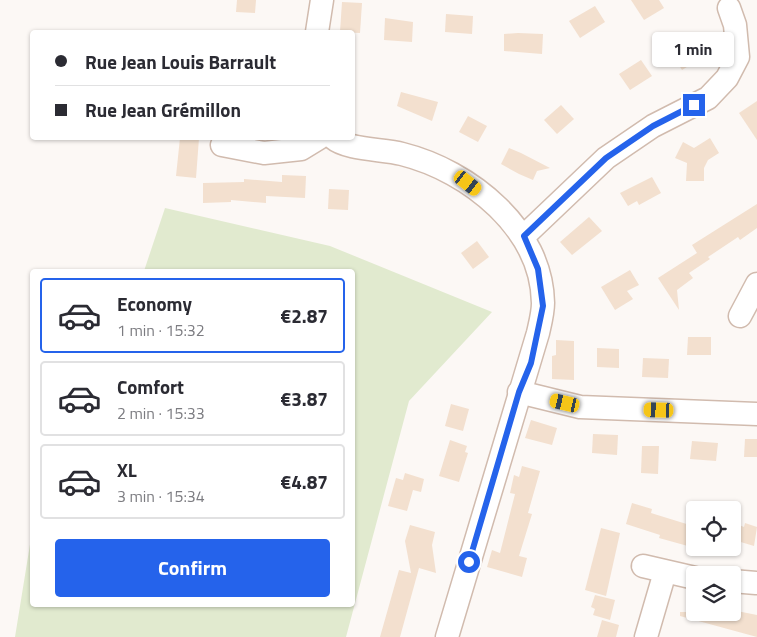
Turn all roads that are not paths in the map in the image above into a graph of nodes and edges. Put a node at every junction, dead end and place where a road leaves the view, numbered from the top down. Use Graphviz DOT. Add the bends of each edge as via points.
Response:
graph roads {
  1 [pos="322,0"];
  2 [pos="731,3"];
  3 [pos="317,30"];
  4 [pos="316,140"];
  5 [pos="338,140"];
  6 [pos="222,145"];
  7 [pos="524,236"];
  8 [pos="757,284"];
  9 [pos="740,316"];
  10 [pos="519,392"];
  11 [pos="757,414"];
  12 [pos="643,566"];
  13 [pos="665,572"];
  14 [pos="686,576"];
  15 [pos="741,582"];
  16 [pos="756,583"];
  17 [pos="447,637"];
  18 [pos="646,637"];
  1 -- 3 [label="street"];
  2 -- 7 [label="street" via="738,57 727,78 708,98 653,126 606,158"];
  4 -- 6 [label="street" via="301,149 264,153"];
  5 -- 7 [label="street" via="402,154 447,171 488,199"];
  7 -- 10 [label="street" via="538,269 543,306 531,363"];
  8 -- 9 [label="street"];
  10 -- 11 [label="street" via="580,407"];
  10 -- 17 [label="street"];
  12 -- 13 [label="street"];
  13 -- 14 [label="street"];
  13 -- 18 [label="street"];
  15 -- 16 [label="street"];
}
